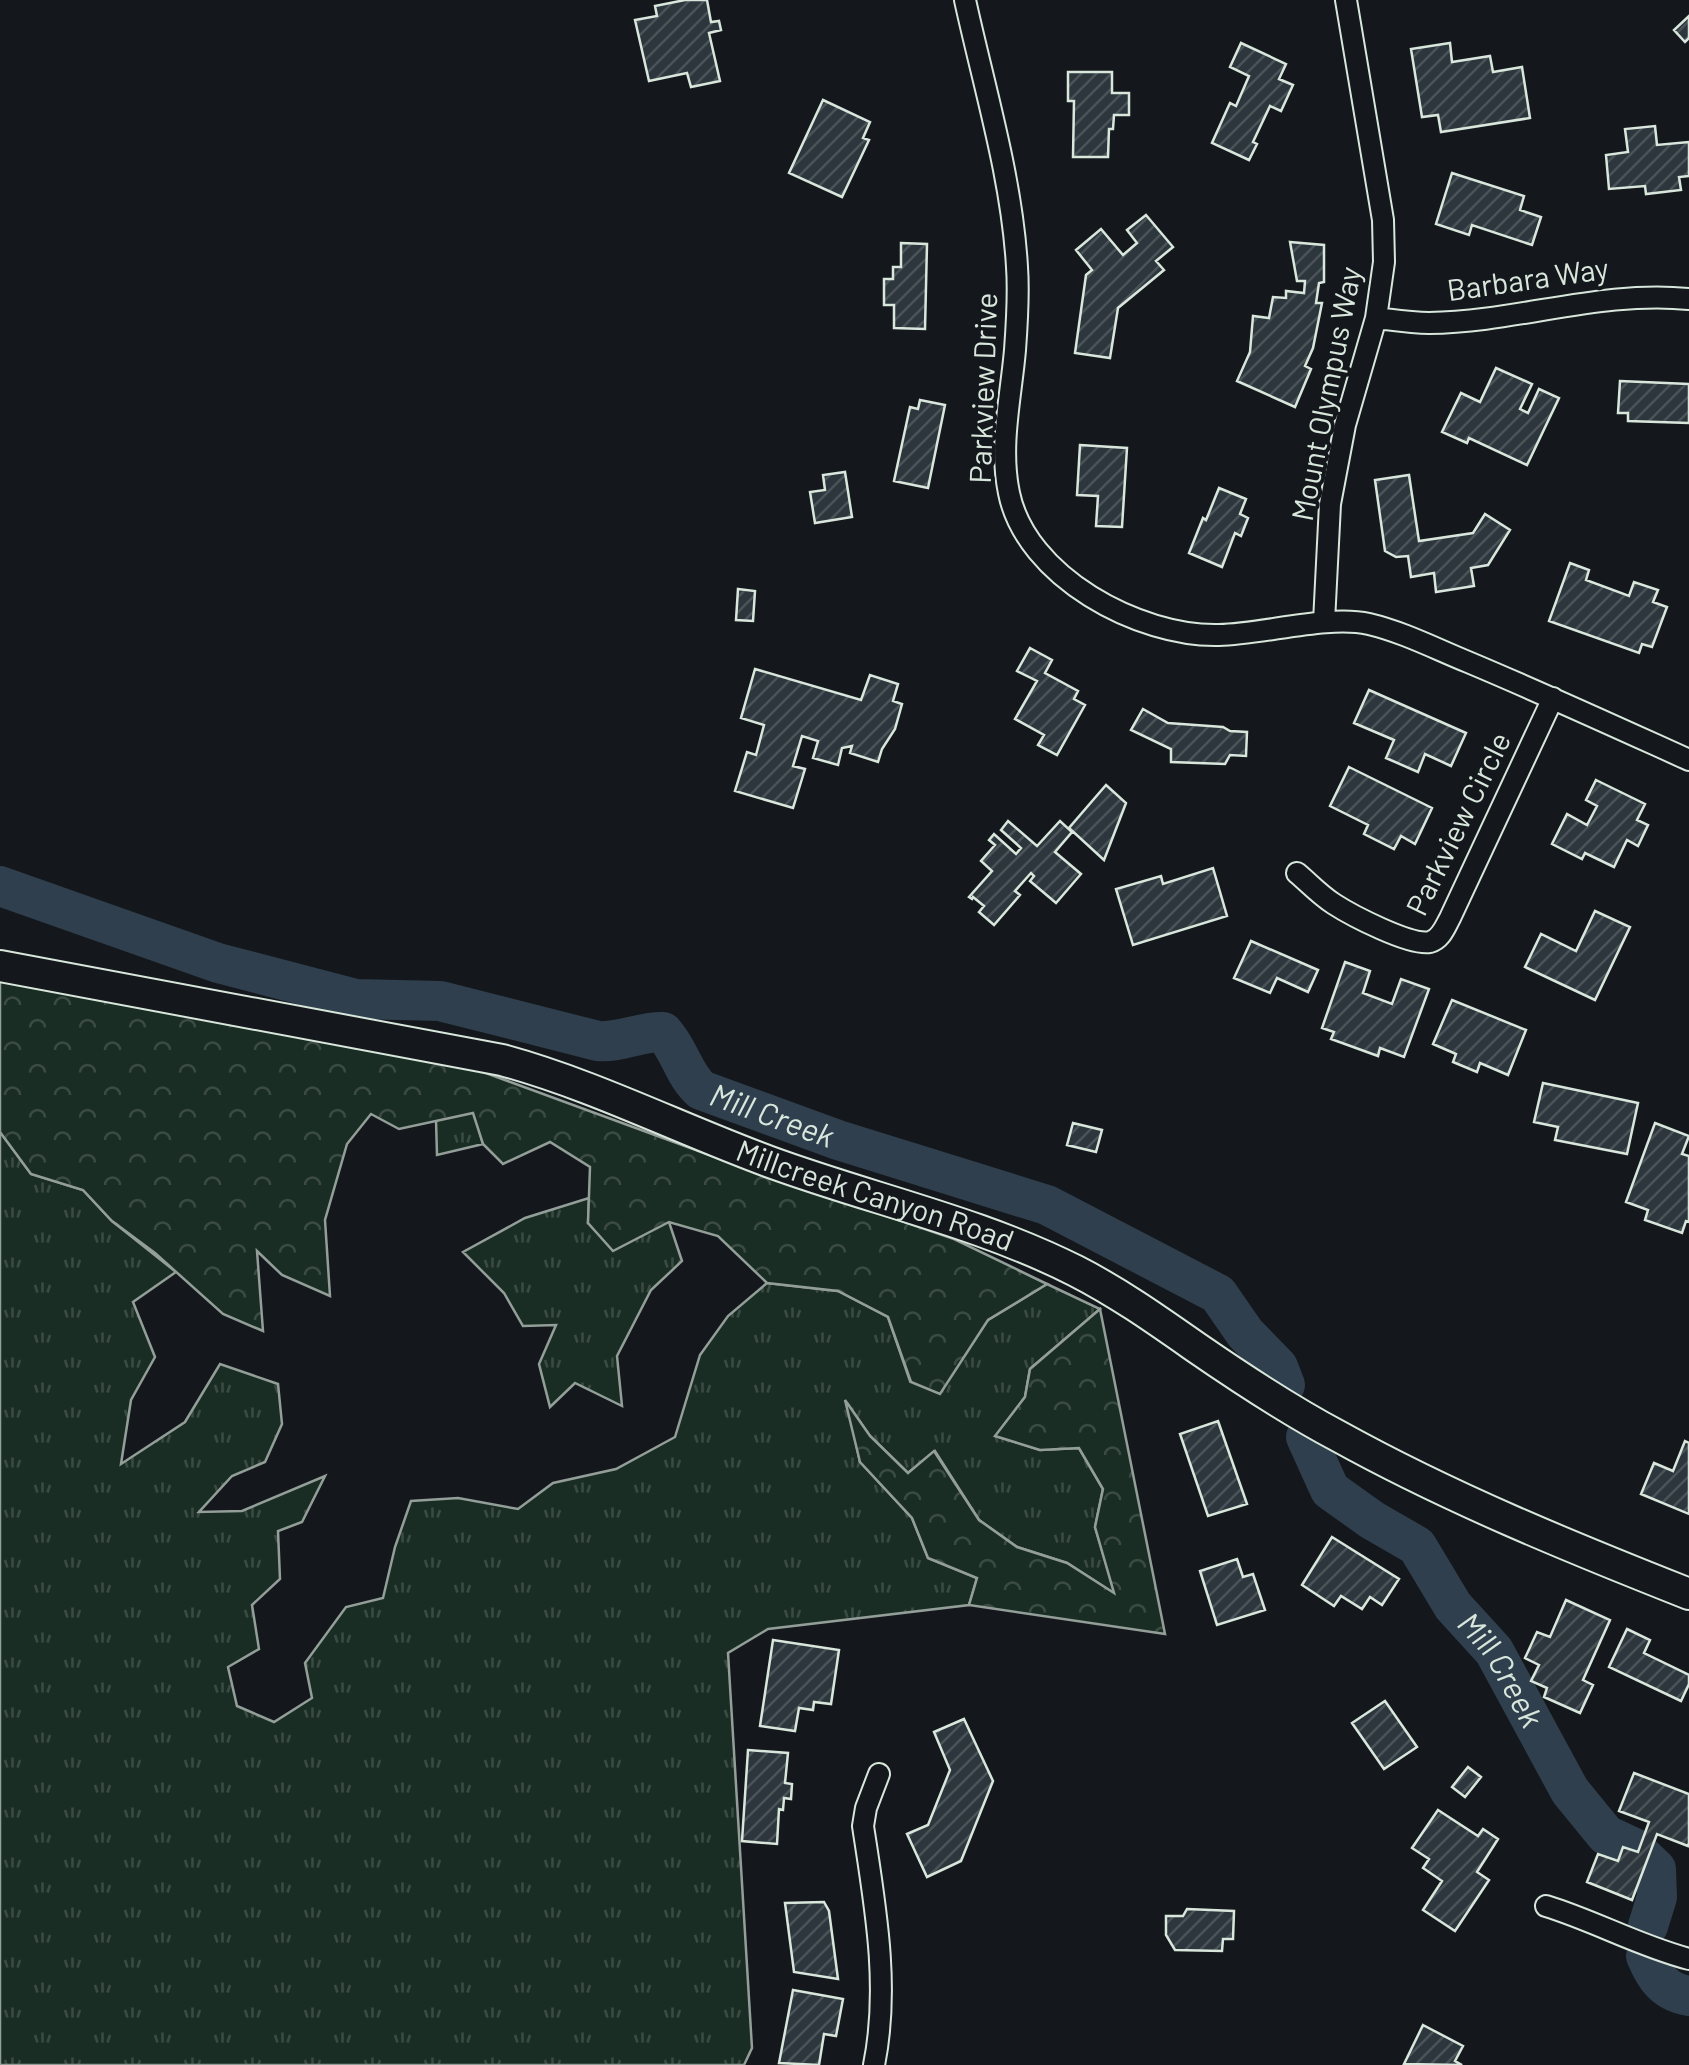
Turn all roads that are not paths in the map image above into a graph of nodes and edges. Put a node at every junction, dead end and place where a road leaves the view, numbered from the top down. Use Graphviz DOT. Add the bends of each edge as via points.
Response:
graph roads {
  1 [pos="965,0"];
  2 [pos="1346,0"];
  3 [pos="1689,299"];
  4 [pos="1376,318"];
  5 [pos="1324,622"];
  6 [pos="1552,698"];
  7 [pos="1689,760"];
  8 [pos="1296,873"];
  9 [pos="0,966"];
  10 [pos="1689,1594"];
  11 [pos="879,1774"];
  12 [pos="1546,1906"];
  13 [pos="1689,1959"];
  14 [pos="874,2065"];
  1 -- 5 [label="street, Parkview Drive" via="1017,269 1006,472 1016,515 1035,548 1085,593 1151,624 1215,636"];
  2 -- 4 [label="street, Mount Olympus Way" via="1384,230"];
  3 -- 4 [label="street, Barbara Way" via="1630,297 1432,323"];
  4 -- 5 [label="street, Mount Olympus Way" via="1336,465"];
  5 -- 6 [label="street, Parkview Drive" via="1402,634"];
  6 -- 7 [label="street, Parkview Drive"];
  6 -- 8 [label="street, Parkview Circle" via="1436,939 1410,940 1343,909"];
  9 -- 10 [label="street, Millcreek Canyon Road" via="502,1060 808,1176 1007,1240 1108,1288 1338,1436"];
  11 -- 14 [label="street" via="863,1826 882,1971"];
  12 -- 13 [label="street"];
}
